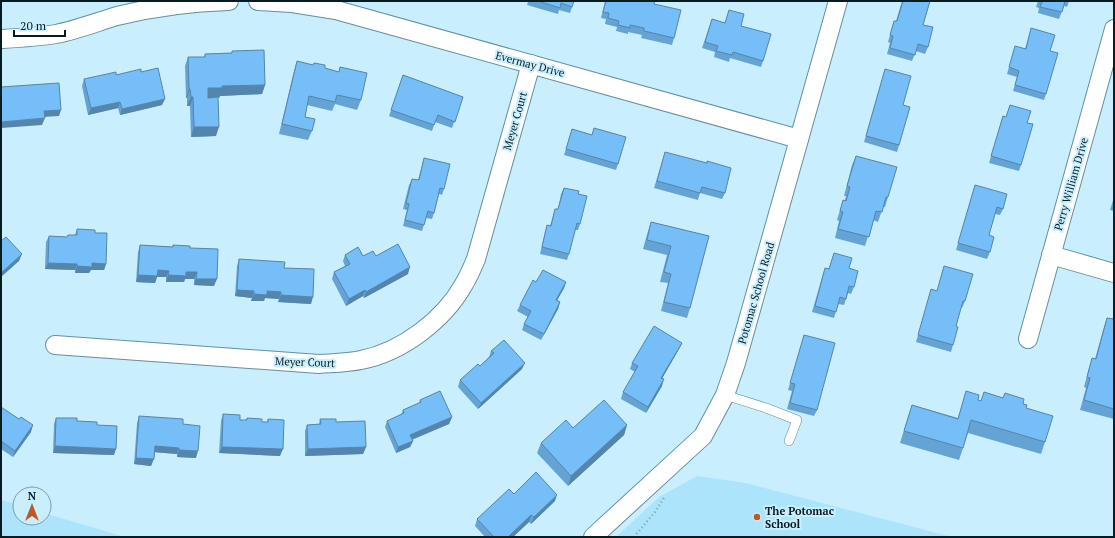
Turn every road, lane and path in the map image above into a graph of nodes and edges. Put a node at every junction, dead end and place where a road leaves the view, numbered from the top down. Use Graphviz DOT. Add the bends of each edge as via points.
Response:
graph roads {
  1 [pos="205,1"];
  2 [pos="229,1"];
  3 [pos="258,1"];
  4 [pos="838,1"];
  5 [pos="1114,29"];
  6 [pos="1,39"];
  7 [pos="531,64"];
  8 [pos="799,139"];
  9 [pos="1051,255"];
  10 [pos="1114,273"];
  11 [pos="1028,339"];
  12 [pos="54,345"];
  13 [pos="725,395"];
  14 [pos="789,441"];
  15 [pos="667,494"];
  16 [pos="593,537"];
  17 [pos="634,537"];
  1 -- 2 [label="street"];
  1 -- 6 [label="street" via="163,6 118,16 57,34"];
  3 -- 7 [label="street, Evermay Drive" via="336,10"];
  4 -- 8 [label="street, Potomac School Road"];
  5 -- 9 [label="street, Perry William Drive"];
  7 -- 8 [label="street, Evermay Drive"];
  7 -- 12 [label="street, Meyer Court" via="476,259 464,285 448,307 410,340 363,360 319,364"];
  8 -- 13 [label="street, Potomac School Road"];
  9 -- 10 [label="street"];
  9 -- 11 [label="street, Perry William Drive"];
  13 -- 14 [label="lane" via="797,420"];
  13 -- 16 [label="street, Potomac School Road" via="703,436"];
  15 -- 17 [label="path"];
}
